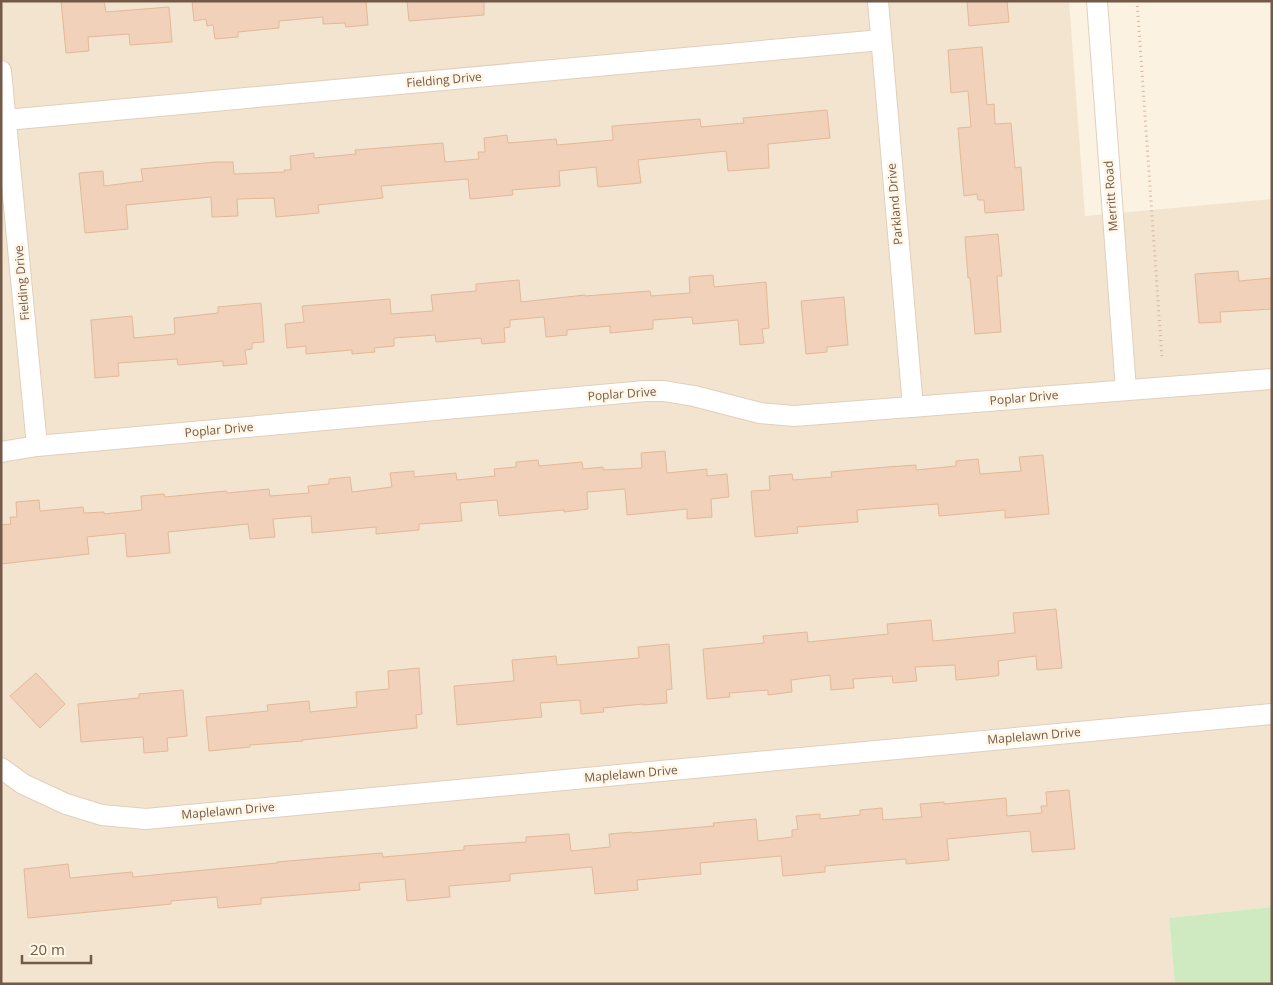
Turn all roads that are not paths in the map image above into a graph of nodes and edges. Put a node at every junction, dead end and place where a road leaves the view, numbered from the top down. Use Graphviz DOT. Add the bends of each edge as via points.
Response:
graph roads {
  1 [pos="878,1"];
  2 [pos="1097,1"];
  3 [pos="881,40"];
  4 [pos="1,71"];
  5 [pos="6,120"];
  6 [pos="1272,379"];
  7 [pos="1126,390"];
  8 [pos="913,407"];
  9 [pos="37,446"];
  10 [pos="1,452"];
  11 [pos="1272,714"];
  12 [pos="1,768"];
  1 -- 3 [label="street, Parkland Drive"];
  2 -- 7 [label="street, Merritt Road"];
  3 -- 5 [label="street, Fielding Drive"];
  3 -- 8 [label="street, Parkland Drive"];
  4 -- 5 [label="street, Fielding Drive"];
  5 -- 9 [label="street, Fielding Drive"];
  6 -- 7 [label="street, Poplar Drive"];
  7 -- 8 [label="street, Poplar Drive"];
  8 -- 9 [label="street, Poplar Drive" via="794,416 760,413 694,396 645,391"];
  9 -- 10 [label="street, Poplar Drive"];
  11 -- 12 [label="street, Maplelawn Drive" via="146,819 102,815 66,804 23,784"];
}
